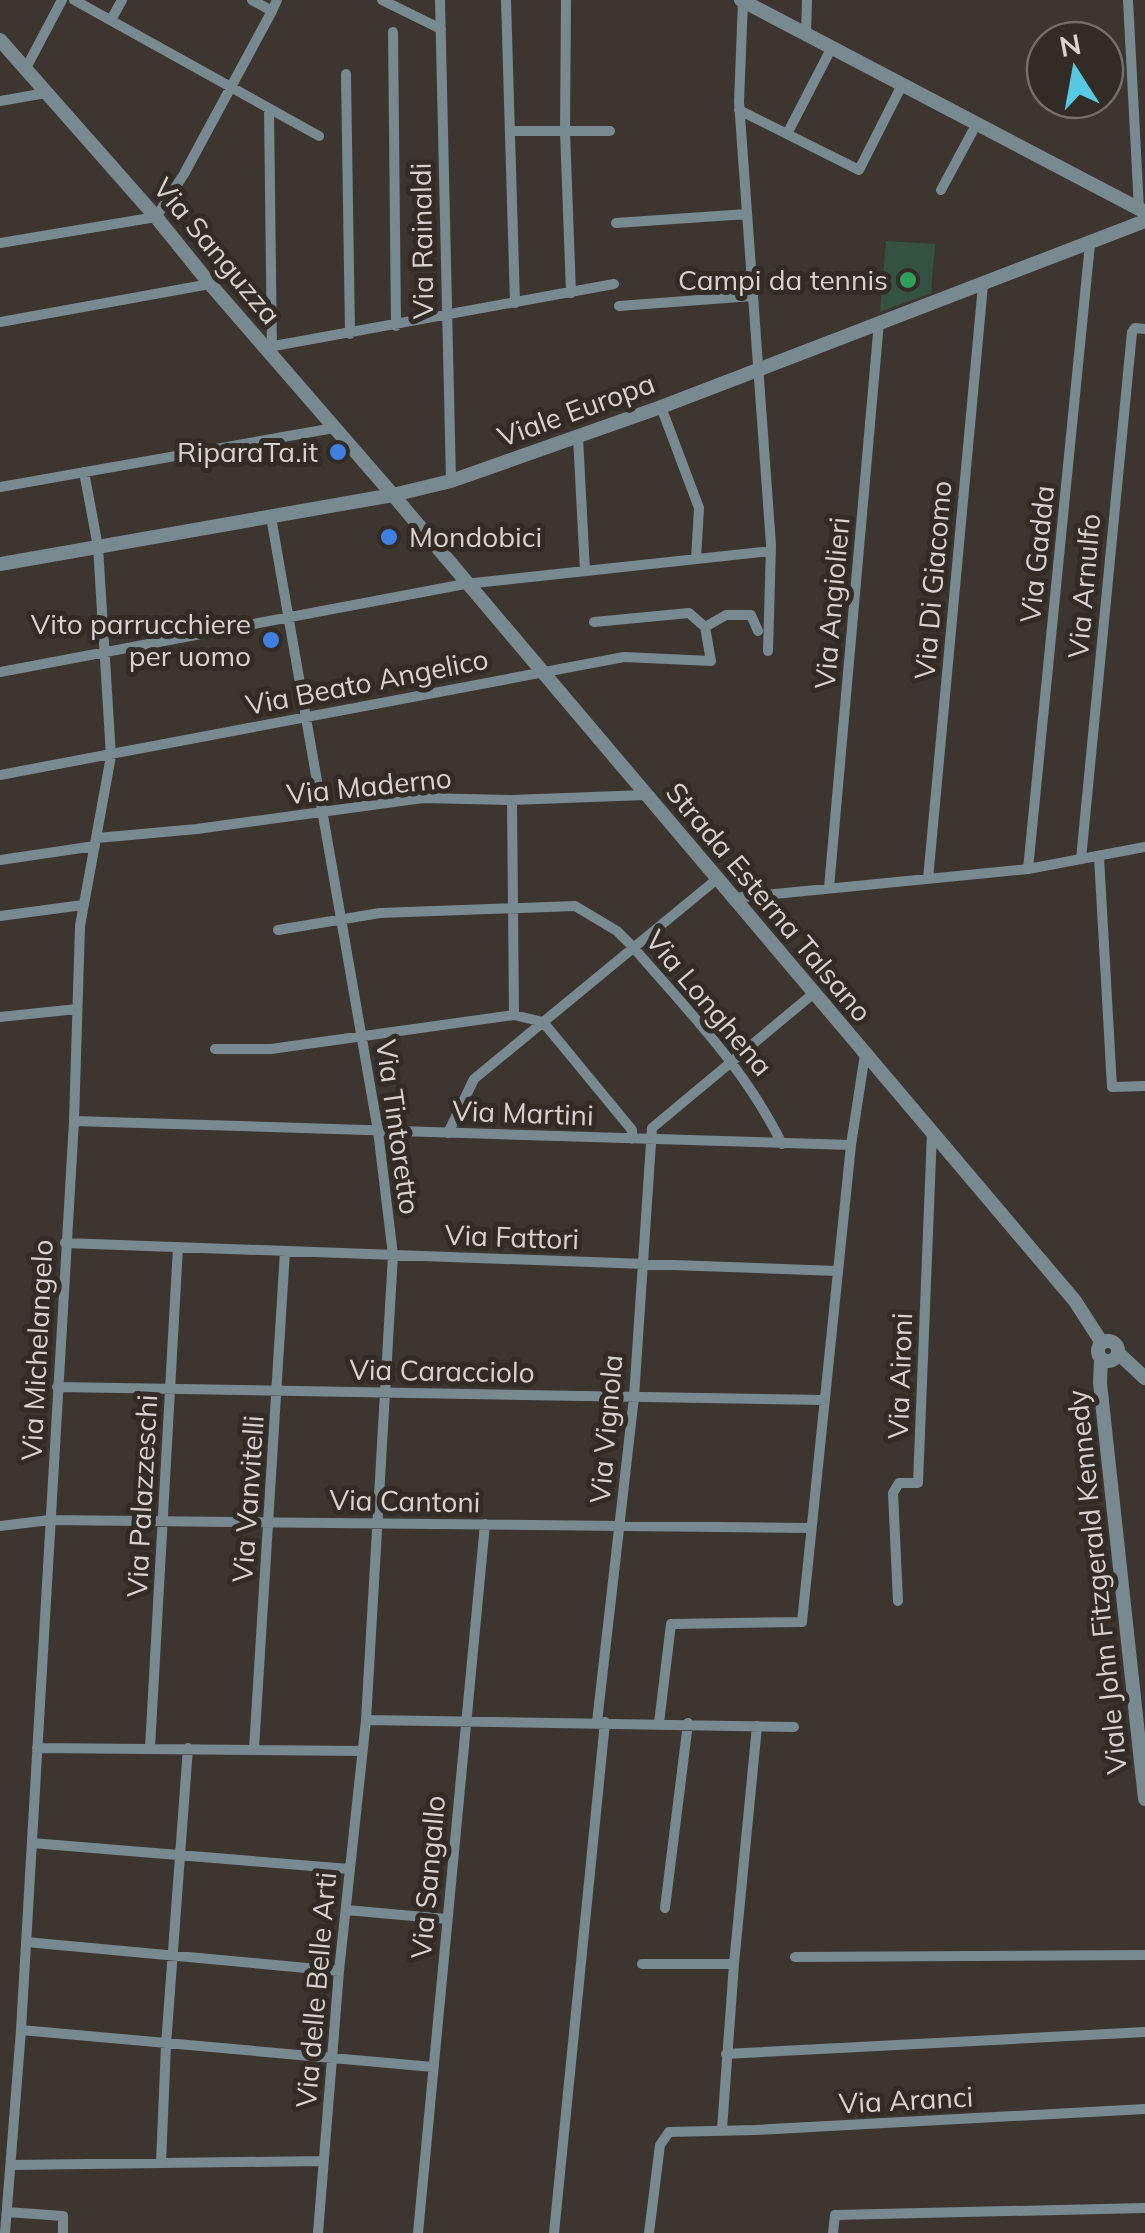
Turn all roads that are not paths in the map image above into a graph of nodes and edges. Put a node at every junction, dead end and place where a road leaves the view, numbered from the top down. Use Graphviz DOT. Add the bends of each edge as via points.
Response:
graph roads {
  1 [pos="62,0"];
  2 [pos="74,0"];
  3 [pos="122,0"];
  4 [pos="252,0"];
  5 [pos="382,0"];
  6 [pos="440,0"];
  7 [pos="506,0"];
  8 [pos="566,0"];
  9 [pos="742,0"];
  10 [pos="808,0"];
  11 [pos="1128,0"];
  12 [pos="275,5"];
  13 [pos="112,20"];
  14 [pos="440,29"];
  15 [pos="393,32"];
  16 [pos="806,35"];
  17 [pos="0,40"];
  18 [pos="831,49"];
  19 [pos="6,56"];
  20 [pos="25,70"];
  21 [pos="346,74"];
  22 [pos="902,85"];
  23 [pos="229,88"];
  24 [pos="46,92"];
  25 [pos="0,101"];
  26 [pos="269,109"];
  27 [pos="739,110"];
  28 [pos="976,125"];
  29 [pos="510,130"];
  30 [pos="564,131"];
  31 [pos="610,131"];
  32 [pos="787,134"];
  33 [pos="319,136"];
  34 [pos="860,170"];
  35 [pos="873,177"];
  36 [pos="942,190"];
  37 [pos="1117,197"];
  38 [pos="747,214"];
  39 [pos="1143,214"];
  40 [pos="156,217"];
  41 [pos="616,223"];
  42 [pos="1112,234"];
  43 [pos="0,243"];
  44 [pos="1090,244"];
  45 [pos="210,284"];
  46 [pos="614,284"];
  47 [pos="983,285"];
  48 [pos="571,292"];
  49 [pos="754,296"];
  50 [pos="515,303"];
  51 [pos="619,306"];
  52 [pos="446,316"];
  53 [pos="0,322"];
  54 [pos="880,322"];
  55 [pos="396,326"];
  56 [pos="1145,329"];
  57 [pos="350,334"];
  58 [pos="273,350"];
  59 [pos="759,369"];
  60 [pos="661,407"];
  61 [pos="334,428"];
  62 [pos="578,437"];
  63 [pos="84,472"];
  64 [pos="451,481"];
  65 [pos="0,487"];
  66 [pos="393,495"];
  67 [pos="271,517"];
  68 [pos="98,547"];
  69 [pos="771,552"];
  70 [pos="696,560"];
  71 [pos="0,564"];
  72 [pos="585,571"];
  73 [pos="465,584"];
  74 [pos="288,619"];
  75 [pos="594,622"];
  76 [pos="705,626"];
  77 [pos="758,630"];
  78 [pos="768,651"];
  79 [pos="104,653"];
  80 [pos="540,671"];
  81 [pos="0,672"];
  82 [pos="304,716"];
  83 [pos="111,756"];
  84 [pos="0,775"];
  85 [pos="645,795"];
  86 [pos="512,800"];
  87 [pos="322,812"];
  88 [pos="96,842"];
  89 [pos="1145,847"];
  90 [pos="1099,857"];
  91 [pos="0,860"];
  92 [pos="1081,860"];
  93 [pos="1028,869"];
  94 [pos="717,879"];
  95 [pos="928,879"];
  96 [pos="829,888"];
  97 [pos="733,898"];
  98 [pos="83,905"];
  99 [pos="513,908"];
  100 [pos="0,916"];
  101 [pos="343,919"];
  102 [pos="278,930"];
  103 [pos="633,947"];
  104 [pos="814,993"];
  105 [pos="78,1008"];
  106 [pos="514,1015"];
  107 [pos="0,1017"];
  108 [pos="543,1022"];
  109 [pos="362,1036"];
  110 [pos="215,1049"];
  111 [pos="865,1054"];
  112 [pos="732,1061"];
  113 [pos="1145,1086"];
  114 [pos="74,1121"];
  115 [pos="378,1131"];
  116 [pos="932,1132"];
  117 [pos="448,1133"];
  118 [pos="632,1139"];
  119 [pos="650,1140"];
  120 [pos="782,1144"];
  121 [pos="851,1145"];
  122 [pos="65,1243"];
  123 [pos="178,1247"];
  124 [pos="286,1251"];
  125 [pos="393,1255"];
  126 [pos="642,1264"];
  127 [pos="837,1271"];
  128 [pos="1102,1343"];
  129 [pos="1118,1353"];
  130 [pos="1101,1359"];
  131 [pos="1139,1364"];
  132 [pos="1145,1378"];
  133 [pos="57,1387"];
  134 [pos="170,1388"];
  135 [pos="278,1390"];
  136 [pos="387,1392"];
  137 [pos="634,1397"];
  138 [pos="825,1400"];
  139 [pos="50,1520"];
  140 [pos="163,1521"];
  141 [pos="269,1522"];
  142 [pos="379,1524"];
  143 [pos="485,1524"];
  144 [pos="0,1526"];
  145 [pos="620,1526"];
  146 [pos="810,1528"];
  147 [pos="898,1601"];
  148 [pos="366,1720"];
  149 [pos="465,1720"];
  150 [pos="601,1722"];
  151 [pos="659,1723"];
  152 [pos="688,1724"];
  153 [pos="757,1726"];
  154 [pos="794,1726"];
  155 [pos="37,1748"];
  156 [pos="150,1748"];
  157 [pos="188,1748"];
  158 [pos="254,1749"];
  159 [pos="362,1751"];
  160 [pos="1145,1799"];
  161 [pos="32,1843"];
  162 [pos="180,1857"];
  163 [pos="349,1869"];
  164 [pos="665,1908"];
  165 [pos="346,1910"];
  166 [pos="447,1920"];
  167 [pos="26,1942"];
  168 [pos="173,1954"];
  169 [pos="1145,1955"];
  170 [pos="795,1957"];
  171 [pos="642,1964"];
  172 [pos="734,1964"];
  173 [pos="340,1971"];
  174 [pos="21,2030"];
  175 [pos="1145,2032"];
  176 [pos="166,2045"];
  177 [pos="726,2054"];
  178 [pos="332,2058"];
  179 [pos="434,2067"];
  180 [pos="1145,2109"];
  181 [pos="722,2129"];
  182 [pos="323,2161"];
  183 [pos="161,2163"];
  184 [pos="12,2165"];
  185 [pos="1145,2208"];
  186 [pos="7,2212"];
  187 [pos="5,2233"];
  188 [pos="63,2233"];
  189 [pos="318,2233"];
  190 [pos="418,2233"];
  191 [pos="554,2233"];
  192 [pos="648,2233"];
  193 [pos="833,2233"];
  1 -- 20 [label="street"];
  2 -- 13 [label="street"];
  3 -- 13 [label="street"];
  4 -- 12 [label="street"];
  5 -- 14 [label="street"];
  6 -- 14 [label="street, Via Rainaldi"];
  7 -- 29 [label="street"];
  8 -- 30 [label="street"];
  9 -- 16 [label="street"];
  9 -- 27 [label="street"];
  10 -- 16 [label="street"];
  11 -- 39 [label="street"];
  12 -- 23 [label="street"];
  13 -- 23 [label="street"];
  14 -- 52 [label="street, Via Rainaldi"];
  15 -- 55 [label="street"];
  16 -- 18 [label="street"];
  17 -- 19 [label="street, Via Sanguzza"];
  18 -- 22 [label="street"];
  18 -- 32 [label="street"];
  19 -- 20 [label="street, Via Sanguzza"];
  20 -- 24 [label="street, Via Sanguzza"];
  21 -- 57 [label="street"];
  22 -- 28 [label="street"];
  22 -- 34 [label="street"];
  23 -- 26 [label="street"];
  23 -- 40 [label="street"];
  24 -- 25 [label="street"];
  24 -- 40 [label="street, Via Sanguzza"];
  26 -- 33 [label="street"];
  26 -- 58 [label="street"];
  27 -- 32 [label="street"];
  27 -- 38 [label="street"];
  28 -- 36 [label="street"];
  28 -- 37 [label="street"];
  29 -- 30 [label="street"];
  29 -- 50 [label="street"];
  30 -- 31 [label="street"];
  30 -- 48 [label="street"];
  32 -- 34 [label="street"];
  34 -- 35 [label="street"];
  37 -- 39 [label="street"];
  37 -- 42 [label="street" via="1122,217"];
  38 -- 41 [label="street"];
  38 -- 49 [label="street"];
  39 -- 42 [label="street, Viale Europa"];
  40 -- 43 [label="street"];
  40 -- 45 [label="street, Via Sanguzza"];
  42 -- 44 [label="street, Viale Europa"];
  44 -- 47 [label="street, Viale Europa"];
  44 -- 93 [label="street, Via Gadda"];
  45 -- 53 [label="street"];
  45 -- 58 [label="street, Via Sanguzza"];
  46 -- 48 [label="street"];
  47 -- 54 [label="street, Viale Europa"];
  47 -- 95 [label="street, Via Di Giacomo"];
  48 -- 50 [label="street"];
  49 -- 51 [label="street"];
  49 -- 59 [label="street"];
  50 -- 52 [label="street"];
  52 -- 55 [label="street"];
  52 -- 64 [label="street, Via Rainaldi"];
  54 -- 59 [label="street, Viale Europa"];
  54 -- 96 [label="street, Via Angiolieri"];
  55 -- 57 [label="street"];
  56 -- 92 [label="street, Via Arnulfo" via="1132,332"];
  57 -- 58 [label="street"];
  58 -- 61 [label="street, Via Sanguzza"];
  59 -- 60 [label="street, Viale Europa"];
  59 -- 69 [label="street"];
  60 -- 62 [label="street, Viale Europa"];
  60 -- 70 [label="street" via="699,508"];
  61 -- 63 [label="street"];
  61 -- 66 [label="street, Via Sanguzza"];
  62 -- 64 [label="street, Viale Europa"];
  62 -- 72 [label="street"];
  63 -- 65 [label="street"];
  63 -- 68 [label="street, Via Michelangelo"];
  64 -- 66 [label="street, Viale Europa"];
  66 -- 67 [label="street, Viale Europa"];
  66 -- 73 [label="street, Strada Esterna Talsano"];
  67 -- 68 [label="street, Viale Europa"];
  67 -- 74 [label="street, Via Tintoretto"];
  68 -- 71 [label="street, Viale Europa"];
  68 -- 79 [label="street, Via Michelangelo"];
  69 -- 70 [label="street"];
  69 -- 78 [label="street"];
  70 -- 72 [label="street"];
  72 -- 73 [label="street"];
  73 -- 74 [label="street"];
  73 -- 80 [label="street, Strada Esterna Talsano"];
  74 -- 79 [label="street"];
  74 -- 82 [label="street, Via Tintoretto"];
  75 -- 76 [label="street" via="689,614"];
  76 -- 77 [label="street" via="726,615 751,615"];
  76 -- 80 [label="street, Via Beato Angelico" via="711,661 624,657"];
  79 -- 81 [label="street"];
  79 -- 83 [label="street, Via Michelangelo"];
  80 -- 82 [label="street, Via Beato Angelico"];
  80 -- 85 [label="street, Strada Esterna Talsano"];
  82 -- 83 [label="street, Via Beato Angelico"];
  82 -- 87 [label="street, Via Tintoretto"];
  83 -- 84 [label="street, Via Beato Angelico"];
  83 -- 88 [label="street, Via Michelangelo"];
  85 -- 86 [label="street, Via Maderno"];
  85 -- 94 [label="street, Strada Esterna Talsano"];
  86 -- 87 [label="street, Via Maderno" via="424,798"];
  86 -- 99 [label="street"];
  87 -- 88 [label="street, Via Maderno"];
  87 -- 101 [label="street, Via Tintoretto"];
  88 -- 91 [label="street, Via Maderno"];
  88 -- 98 [label="street, Via Michelangelo"];
  89 -- 90 [label="street"];
  90 -- 92 [label="street"];
  90 -- 113 [label="street" via="1112,1088"];
  92 -- 93 [label="street"];
  93 -- 95 [label="street"];
  94 -- 97 [label="street, Strada Esterna Talsano"];
  94 -- 103 [label="street"];
  95 -- 96 [label="street"];
  96 -- 97 [label="street"];
  97 -- 104 [label="street, Strada Esterna Talsano"];
  98 -- 100 [label="street"];
  98 -- 105 [label="street, Via Michelangelo"];
  99 -- 101 [label="street, Via Longhena"];
  99 -- 103 [label="street, Via Longhena" via="575,906"];
  99 -- 106 [label="street"];
  101 -- 102 [label="street, Via Longhena"];
  101 -- 109 [label="street, Via Tintoretto"];
  103 -- 108 [label="street"];
  103 -- 112 [label="street, Via Longhena"];
  104 -- 111 [label="street, Strada Esterna Talsano"];
  104 -- 112 [label="street"];
  105 -- 107 [label="street"];
  105 -- 114 [label="street, Via Michelangelo"];
  106 -- 108 [label="street"];
  106 -- 109 [label="street"];
  108 -- 117 [label="street" via="474,1079"];
  108 -- 118 [label="street" via="632,1130"];
  109 -- 110 [label="street"];
  109 -- 115 [label="street, Via Tintoretto"];
  111 -- 116 [label="street, Strada Esterna Talsano"];
  111 -- 121 [label="street"];
  112 -- 119 [label="street" via="652,1128"];
  112 -- 120 [label="street, Via Longhena"];
  114 -- 115 [label="street, Via Martini"];
  114 -- 122 [label="street, Via Michelangelo"];
  115 -- 117 [label="street, Via Martini"];
  115 -- 125 [label="street, Via Tintoretto"];
  116 -- 128 [label="street, Strada Esterna Talsano" via="1075,1301"];
  116 -- 147 [label="street, Via Aironi" via="918,1483 899,1482 893,1493"];
  117 -- 118 [label="street, Via Martini"];
  118 -- 119 [label="street, Via Martini"];
  119 -- 120 [label="street, Via Martini"];
  119 -- 126 [label="street, Via Vignola"];
  120 -- 121 [label="street, Via Martini"];
  121 -- 127 [label="street"];
  122 -- 123 [label="street, Via Fattori"];
  122 -- 133 [label="street, Via Michelangelo"];
  123 -- 124 [label="street, Via Fattori"];
  123 -- 134 [label="street, Via Palazzeschi"];
  124 -- 125 [label="street, Via Fattori"];
  124 -- 135 [label="street, Via Vanvitelli"];
  125 -- 126 [label="street, Via Fattori"];
  125 -- 136 [label="street, Via Tintoretto"];
  126 -- 127 [label="street, Via Fattori"];
  126 -- 137 [label="street, Via Vignola"];
  127 -- 138 [label="street"];
  128 -- 129 [label="street" via="1115,1343"];
  128 -- 130 [label="street"];
  129 -- 130 [label="street" via="1111,1361"];
  129 -- 131 [label="street"];
  130 -- 160 [label="street, Viale John Fitzgerald Kennedy"];
  131 -- 132 [label="street"];
  133 -- 134 [label="street, Via Caracciolo"];
  133 -- 139 [label="street, Via Michelangelo"];
  134 -- 135 [label="street, Via Caracciolo"];
  134 -- 140 [label="street, Via Palazzeschi"];
  135 -- 136 [label="street, Via Caracciolo"];
  135 -- 141 [label="street, Via Vanvitelli"];
  136 -- 137 [label="street, Via Caracciolo"];
  136 -- 142 [label="street, Via Tintoretto"];
  137 -- 138 [label="street, Via Caracciolo"];
  137 -- 145 [label="street, Via Vignola"];
  138 -- 146 [label="street"];
  139 -- 140 [label="street, Via Cantoni"];
  139 -- 144 [label="street, Via Cantoni"];
  139 -- 155 [label="street, Via Michelangelo"];
  140 -- 141 [label="street, Via Cantoni"];
  140 -- 156 [label="street, Via Palazzeschi"];
  141 -- 142 [label="street, Via Cantoni"];
  141 -- 158 [label="street, Via Vanvitelli"];
  142 -- 143 [label="street, Via Cantoni"];
  142 -- 148 [label="street, Via Tintoretto"];
  143 -- 145 [label="street, Via Cantoni"];
  143 -- 149 [label="street, Via Sangallo"];
  145 -- 146 [label="street, Via Cantoni"];
  145 -- 150 [label="street, Via Vignola"];
  146 -- 151 [label="street" via="802,1622 671,1624"];
  148 -- 149 [label="street"];
  148 -- 159 [label="street, Via Tintoretto"];
  149 -- 150 [label="street"];
  149 -- 166 [label="street, Via Sangallo"];
  150 -- 151 [label="street"];
  150 -- 191 [label="street, Via Vignola"];
  151 -- 152 [label="street"];
  152 -- 153 [label="street"];
  152 -- 164 [label="street"];
  153 -- 154 [label="street"];
  153 -- 172 [label="street"];
  155 -- 156 [label="street"];
  155 -- 161 [label="street, Via Michelangelo"];
  156 -- 157 [label="street"];
  157 -- 158 [label="street"];
  157 -- 162 [label="street"];
  158 -- 159 [label="street"];
  159 -- 163 [label="street, Via delle Belle Arti"];
  161 -- 162 [label="street"];
  161 -- 167 [label="street, Via Michelangelo"];
  162 -- 163 [label="street"];
  162 -- 168 [label="street"];
  163 -- 165 [label="street, Via delle Belle Arti"];
  165 -- 166 [label="street"];
  165 -- 173 [label="street, Via delle Belle Arti"];
  166 -- 179 [label="street, Via Sangallo"];
  167 -- 168 [label="street"];
  167 -- 174 [label="street, Via Michelangelo"];
  168 -- 173 [label="street"];
  168 -- 176 [label="street"];
  169 -- 170 [label="street"];
  171 -- 172 [label="street"];
  172 -- 177 [label="street"];
  173 -- 178 [label="street, Via delle Belle Arti"];
  174 -- 176 [label="street"];
  174 -- 184 [label="street, Via Michelangelo"];
  175 -- 177 [label="street"];
  176 -- 178 [label="street"];
  176 -- 183 [label="street"];
  177 -- 181 [label="street"];
  178 -- 179 [label="street"];
  178 -- 182 [label="street, Via delle Belle Arti"];
  179 -- 190 [label="street, Via Sangallo"];
  180 -- 181 [label="street, Via Aranci"];
  181 -- 192 [label="street, Via Aranci" via="669,2132 660,2145"];
  182 -- 183 [label="street"];
  182 -- 189 [label="street, Via delle Belle Arti"];
  183 -- 184 [label="street"];
  184 -- 186 [label="street, Via Michelangelo"];
  185 -- 193 [label="street" via="835,2215"];
  186 -- 187 [label="street, Via Michelangelo"];
  186 -- 188 [label="street" via="63,2216"];
}
